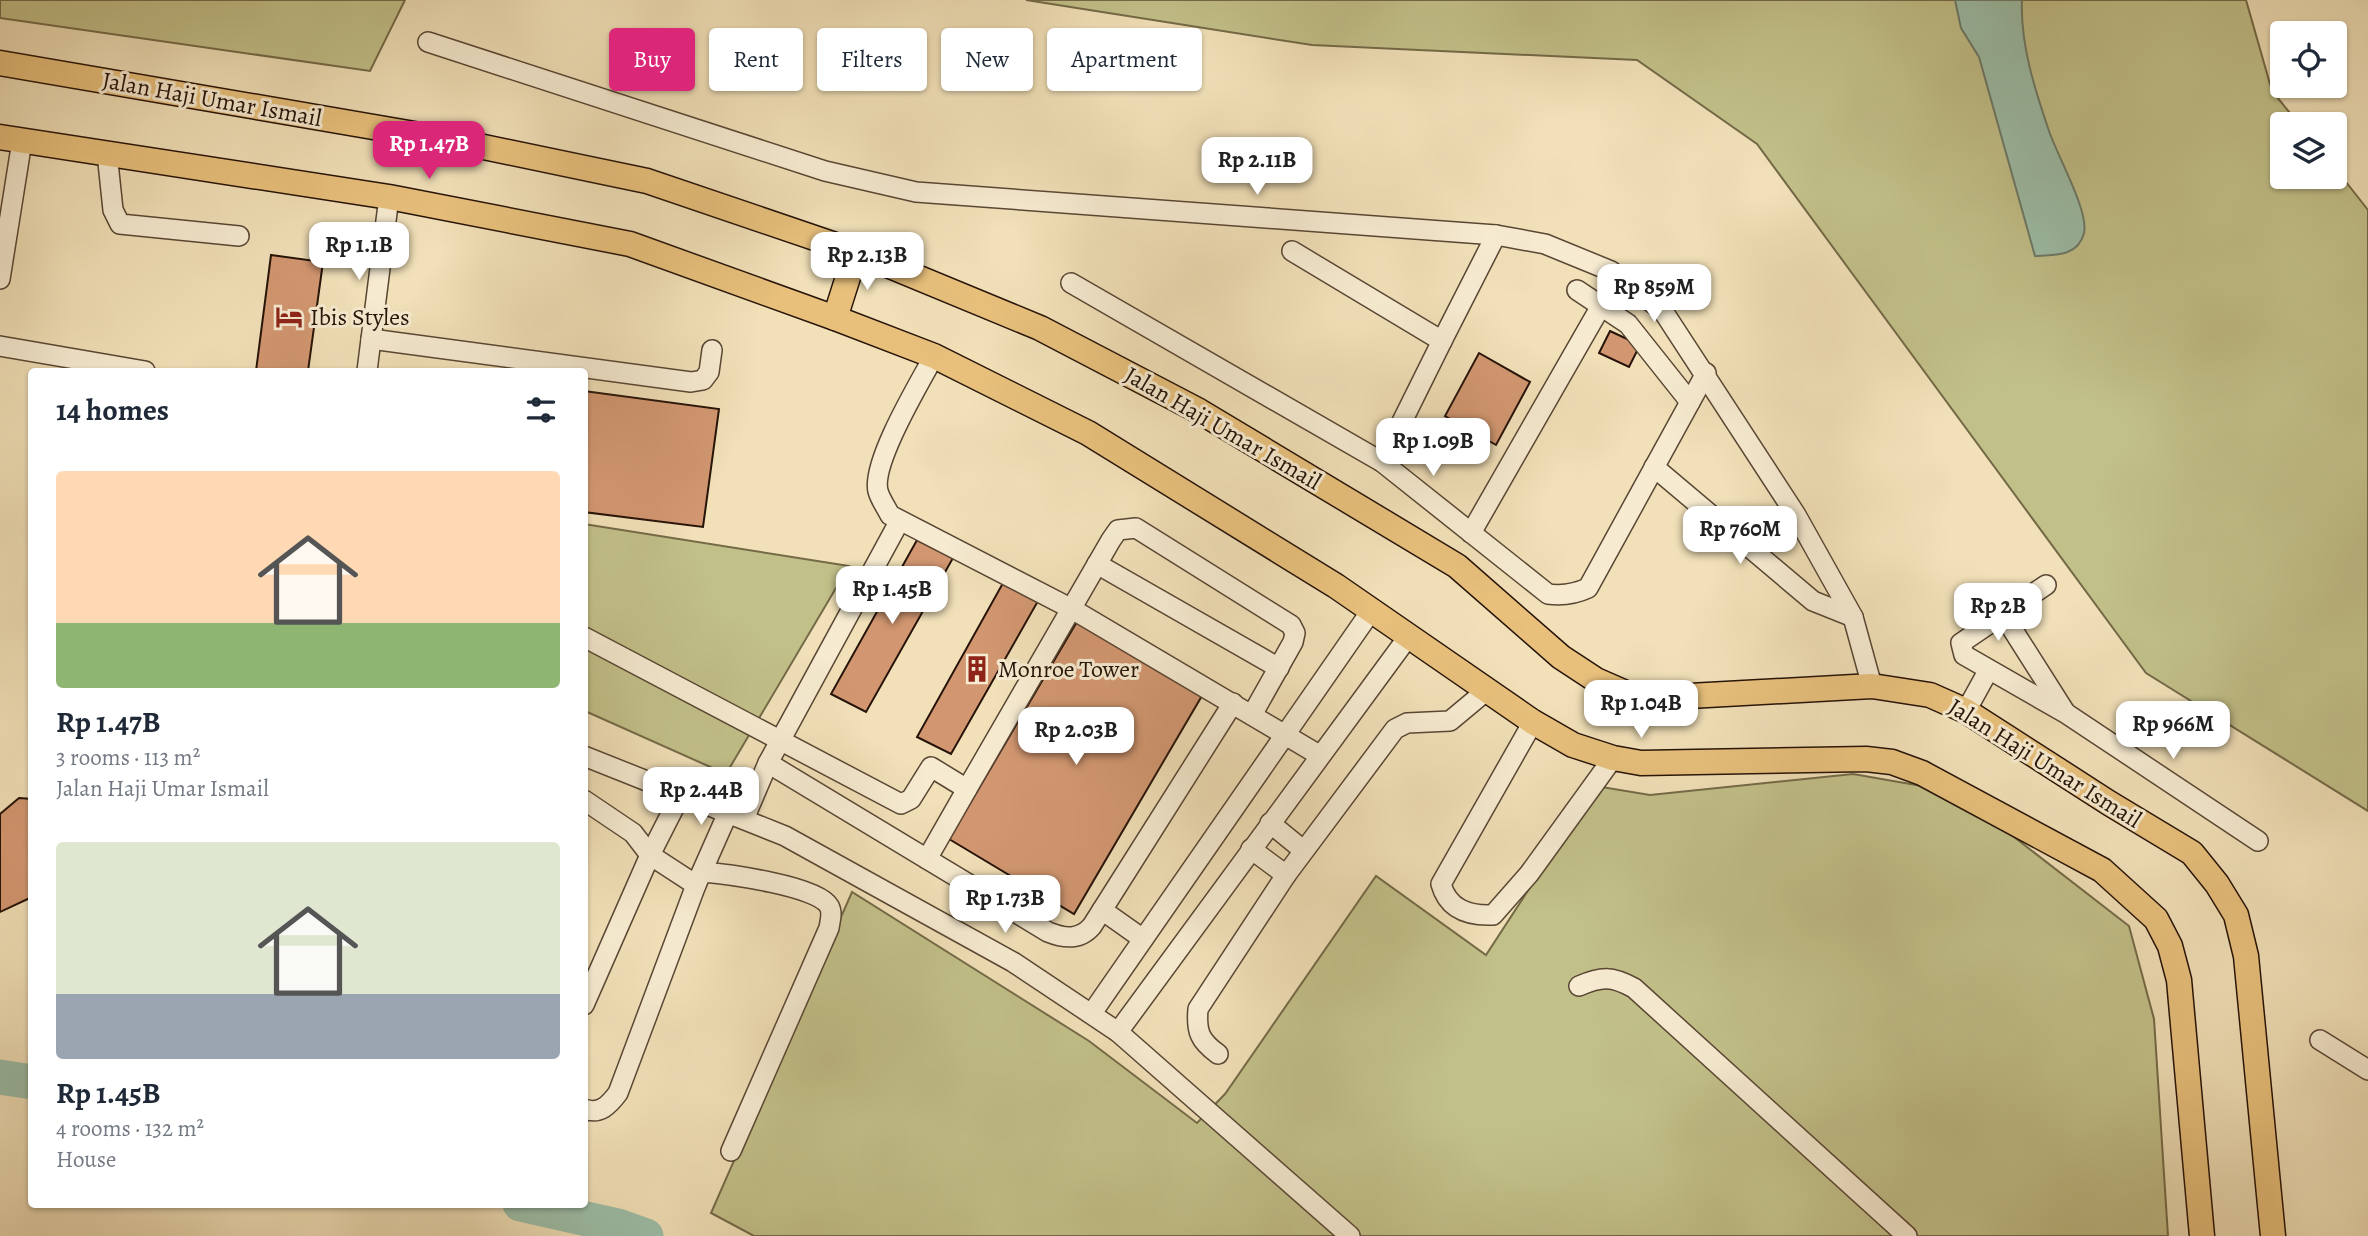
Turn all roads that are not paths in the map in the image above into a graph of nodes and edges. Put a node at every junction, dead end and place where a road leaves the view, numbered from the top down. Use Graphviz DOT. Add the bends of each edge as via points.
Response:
graph roads {
  1 [pos="428,42"];
  2 [pos="0,63"];
  3 [pos="11,139"];
  4 [pos="107,153"];
  5 [pos="389,197"];
  6 [pos="1496,235"];
  7 [pos="239,236"];
  8 [pos="856,251"];
  9 [pos="1292,251"];
  10 [pos="0,279"];
  11 [pos="1070,283"];
  12 [pos="1577,290"];
  13 [pos="1601,306"];
  14 [pos="835,318"];
  15 [pos="371,339"];
  16 [pos="1442,341"];
  17 [pos="0,346"];
  18 [pos="712,350"];
  19 [pos="934,356"];
  20 [pos="128,368"];
  21 [pos="367,368"];
  22 [pos="587,368"];
  23 [pos="588,368"];
  24 [pos="1706,373"];
  25 [pos="1690,402"];
  26 [pos="1382,463"];
  27 [pos="1654,467"];
  28 [pos="899,522"];
  29 [pos="1471,533"];
  30 [pos="1097,564"];
  31 [pos="2046,585"];
  32 [pos="1072,609"];
  33 [pos="1371,611"];
  34 [pos="2004,615"];
  35 [pos="1853,617"];
  36 [pos="1408,637"];
  37 [pos="588,639"];
  38 [pos="1279,668"];
  39 [pos="1989,671"];
  40 [pos="1872,686"];
  41 [pos="1486,691"];
  42 [pos="1233,703"];
  43 [pos="1966,711"];
  44 [pos="2067,714"];
  45 [pos="1252,715"];
  46 [pos="1533,722"];
  47 [pos="1286,733"];
  48 [pos="782,739"];
  49 [pos="1319,755"];
  50 [pos="588,758"];
  51 [pos="1613,758"];
  52 [pos="768,763"];
  53 [pos="967,789"];
  54 [pos="681,794"];
  55 [pos="588,803"];
  56 [pos="736,817"];
  57 [pos="1270,823"];
  58 [pos="2258,841"];
  59 [pos="1251,849"];
  60 [pos="1303,850"];
  61 [pos="650,855"];
  62 [pos="927,859"];
  63 [pos="1286,875"];
  64 [pos="699,879"];
  65 [pos="1102,910"];
  66 [pos="1143,939"];
  67 [pos="1578,985"];
  68 [pos="588,996"];
  69 [pos="1092,1013"];
  70 [pos="1118,1032"];
  71 [pos="2320,1040"];
  72 [pos="1218,1054"];
  73 [pos="2368,1070"];
  74 [pos="588,1110"];
  75 [pos="731,1151"];
  76 [pos="1350,1236"];
  77 [pos="1907,1236"];
  78 [pos="2202,1236"];
  79 [pos="2273,1236"];
  1 -- 6 [label="street" via="825,171 916,192"];
  2 -- 8 [label="main road, Jalan Haji Umar Ismail" via="456,141 647,181"];
  3 -- 4 [label="main road"];
  3 -- 10 [label="street"];
  4 -- 5 [label="main road"];
  4 -- 7 [label="street" via="113,210 120,224"];
  5 -- 14 [label="main road" via="630,244"];
  5 -- 15 [label="street"];
  6 -- 16 [label="street"];
  6 -- 24 [label="street" via="1545,244 1611,271 1663,311"];
  8 -- 14 [label="main road"];
  8 -- 40 [label="main road, Jalan Haji Umar Ismail" via="1040,328 1199,411 1457,566 1561,657 1617,690 1653,698"];
  9 -- 16 [label="street"];
  11 -- 26 [label="street"];
  12 -- 13 [label="street"];
  13 -- 25 [label="street" via="1628,324"];
  13 -- 29 [label="street"];
  14 -- 19 [label="main road"];
  15 -- 21 [label="street"];
  15 -- 22 [label="street"];
  16 -- 26 [label="street"];
  17 -- 20 [label="street"];
  18 -- 23 [label="street" via="709,372 703,380 691,382"];
  19 -- 28 [label="street" via="905,408 878,473 881,500"];
  19 -- 33 [label="main road" via="1088,433"];
  24 -- 25 [label="street"];
  24 -- 35 [label="street" via="1796,515"];
  25 -- 27 [label="street"];
  26 -- 29 [label="street"];
  27 -- 29 [label="street" via="1588,588 1577,593 1548,594"];
  27 -- 35 [label="street" via="1813,601"];
  28 -- 32 [label="street"];
  28 -- 48 [label="street"];
  30 -- 32 [label="street"];
  30 -- 38 [label="street"];
  30 -- 38 [label="street" via="1118,530 1136,528 1291,625 1293,642"];
  31 -- 34 [label="street"];
  32 -- 42 [label="street"];
  32 -- 53 [label="street"];
  33 -- 36 [label="main road"];
  33 -- 47 [label="street"];
  34 -- 39 [label="street" via="1961,643 1964,655"];
  34 -- 44 [label="street"];
  35 -- 40 [label="street"];
  36 -- 41 [label="main road"];
  36 -- 49 [label="street"];
  37 -- 48 [label="street"];
  38 -- 45 [label="street"];
  39 -- 43 [label="street"];
  39 -- 44 [label="street"];
  40 -- 43 [label="main road, Jalan Haji Umar Ismail" via="1930,695"];
  41 -- 46 [label="main road"];
  41 -- 60 [label="street" via="1450,721 1407,723 1395,729"];
  42 -- 45 [label="street"];
  42 -- 65 [label="street"];
  43 -- 79 [label="main road, Jalan Haji Umar Ismail" via="2192,853 2236,915 2246,956"];
  44 -- 58 [label="street"];
  45 -- 47 [label="street"];
  46 -- 51 [label="main road" via="1573,745"];
  46 -- 51 [label="street" via="1441,884 1445,897 1457,908 1476,916 1493,915 1530,874"];
  47 -- 49 [label="street"];
  47 -- 66 [label="street"];
  48 -- 52 [label="street"];
  48 -- 53 [label="street" via="901,804 911,799 929,768"];
  49 -- 57 [label="street"];
  50 -- 54 [label="street"];
  51 -- 78 [label="main road" via="1641,763 1833,758 1892,762 1922,773 2102,870 2156,919 2170,946 2179,980"];
  52 -- 56 [label="street"];
  52 -- 62 [label="street"];
  53 -- 62 [label="street"];
  54 -- 56 [label="street"];
  54 -- 61 [label="street"];
  55 -- 61 [label="street" via="633,833"];
  56 -- 64 [label="street"];
  56 -- 69 [label="street" via="785,836 1013,962"];
  57 -- 59 [label="street"];
  57 -- 60 [label="street"];
  59 -- 63 [label="street"];
  59 -- 70 [label="street"];
  60 -- 63 [label="street"];
  61 -- 64 [label="street"];
  61 -- 68 [label="street"];
  62 -- 65 [label="street" via="1059,937 1085,934"];
  63 -- 72 [label="street" via="1198,1010 1196,1030"];
  64 -- 74 [label="street" via="618,1093 607,1107"];
  64 -- 75 [label="street" via="773,883 819,897 829,906 831,916"];
  65 -- 66 [label="street"];
  66 -- 69 [label="street"];
  67 -- 77 [label="street" via="1604,976 1634,988"];
  69 -- 70 [label="street"];
  70 -- 76 [label="street"];
  71 -- 73 [label="street"];
}
